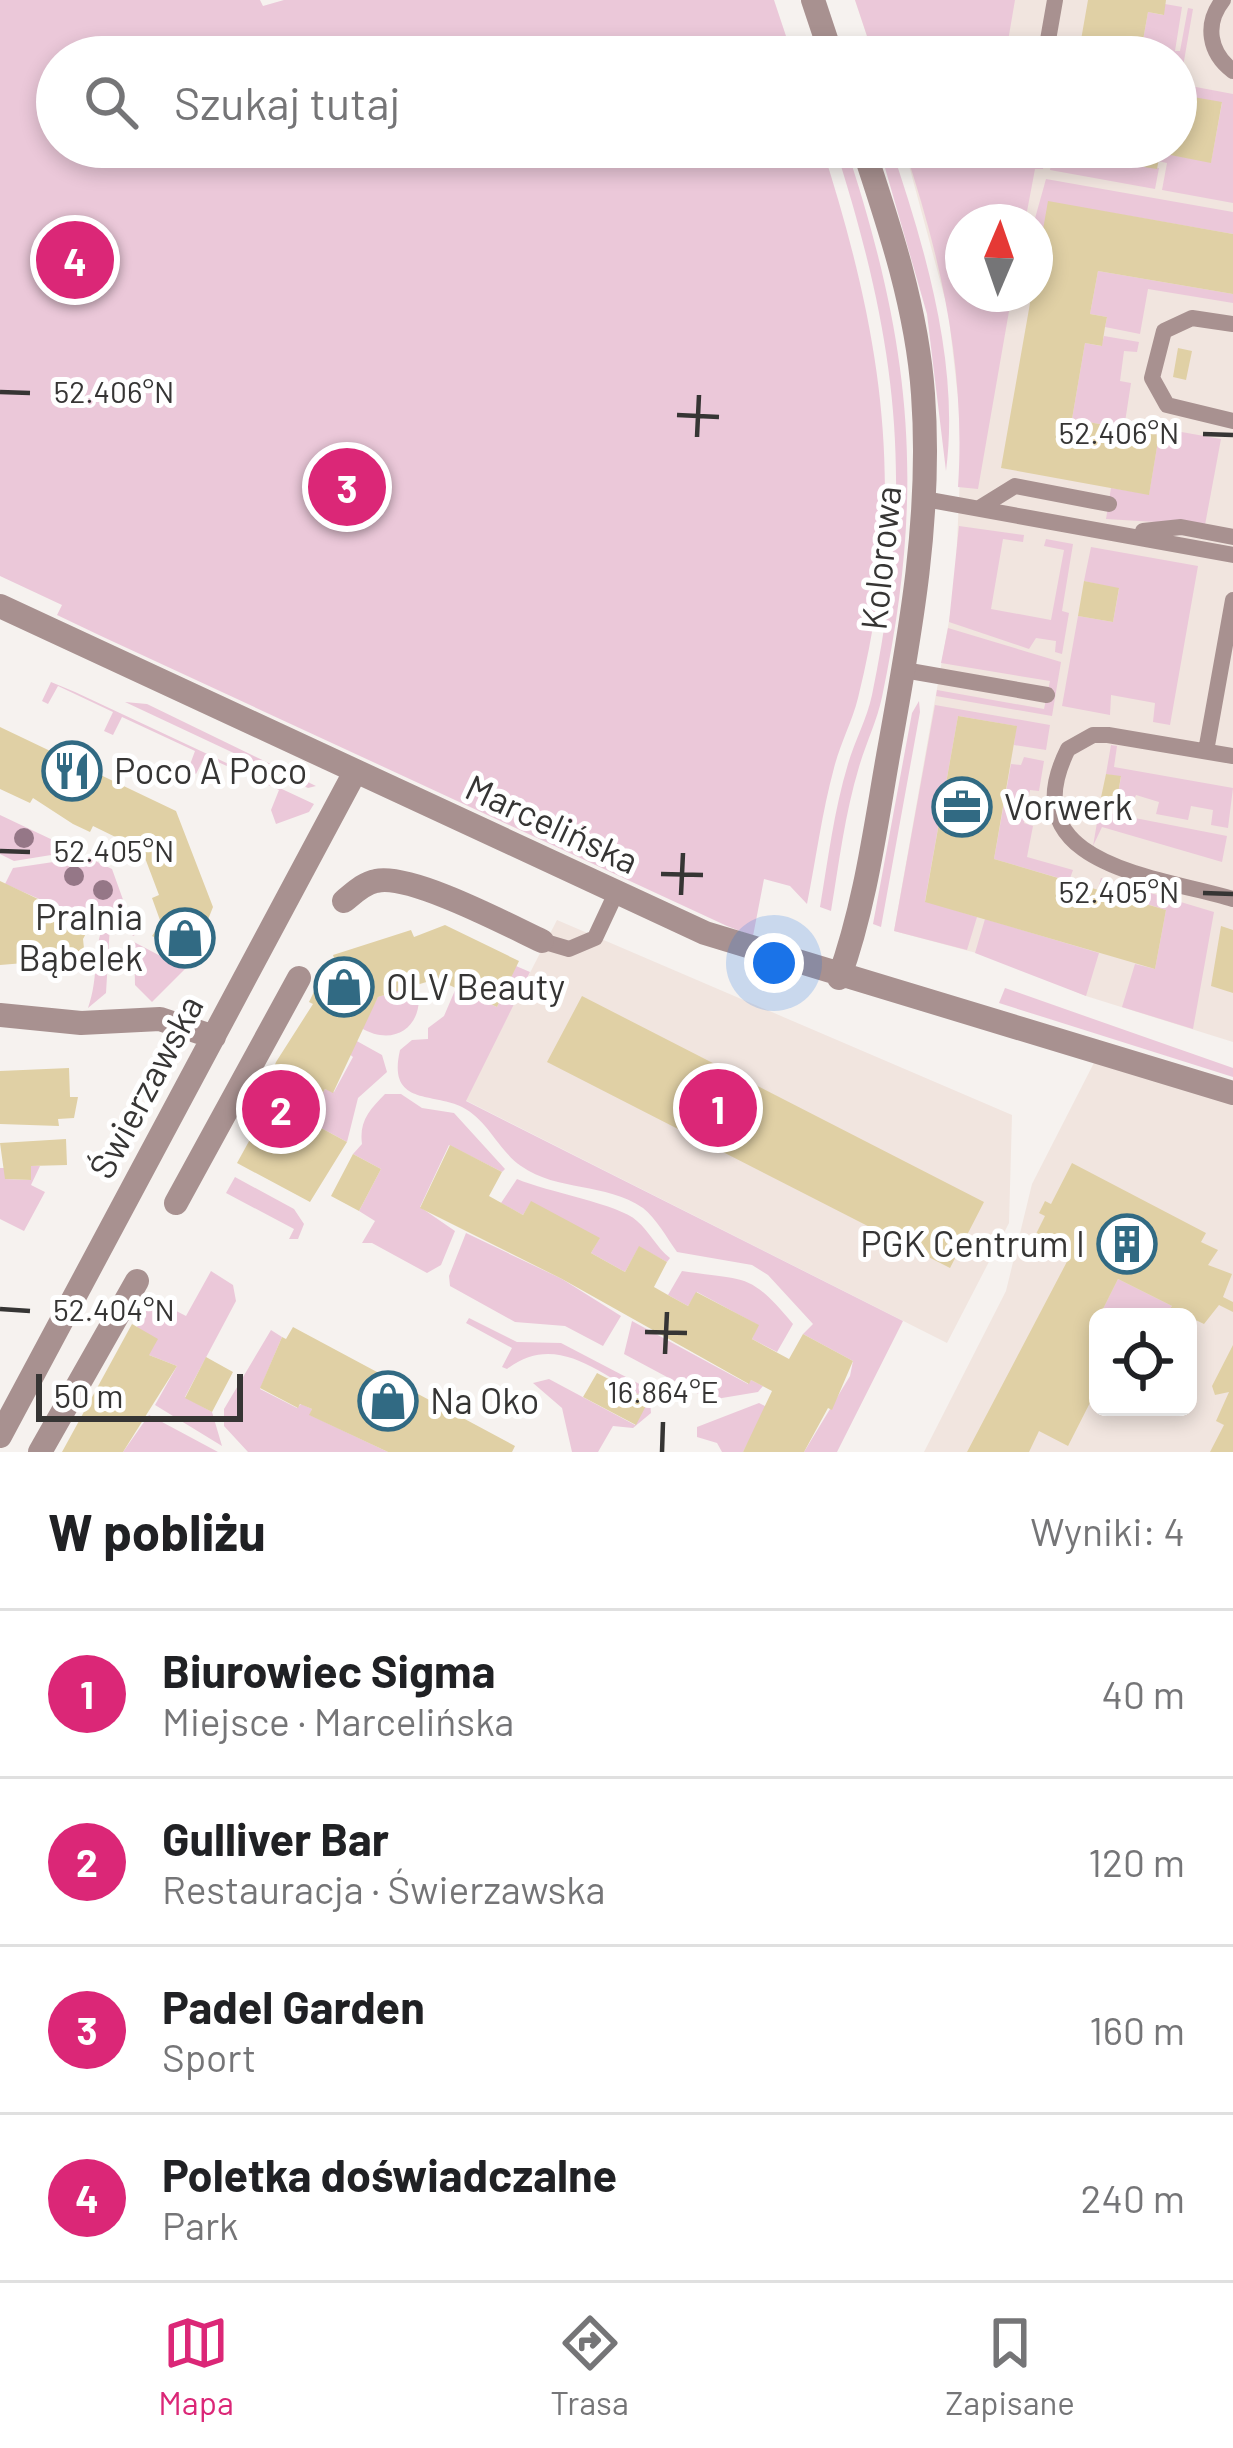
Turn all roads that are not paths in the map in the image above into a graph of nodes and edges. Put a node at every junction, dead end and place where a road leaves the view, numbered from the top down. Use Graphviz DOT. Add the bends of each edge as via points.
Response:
graph roads {
  1 [pos="813,0"];
  2 [pos="1055,0"];
  3 [pos="1223,0"];
  4 [pos="825,36"];
  5 [pos="1049,36"];
  6 [pos="1233,71"];
  7 [pos="870,168"];
  8 [pos="1233,324"];
  9 [pos="1233,422"];
  10 [pos="926,499"];
  11 [pos="1108,504"];
  12 [pos="981,507"];
  13 [pos="1130,532"];
  14 [pos="1233,537"];
  15 [pos="1233,555"];
  16 [pos="1233,600"];
  17 [pos="0,606"];
  18 [pos="904,670"];
  19 [pos="1047,695"];
  20 [pos="1205,751"];
  21 [pos="1233,756"];
  22 [pos="355,772"];
  23 [pos="616,893"];
  24 [pos="1233,898"];
  25 [pos="344,901"];
  26 [pos="542,941"];
  27 [pos="839,978"];
  28 [pos="299,979"];
  29 [pos="0,1015"];
  30 [pos="214,1037"];
  31 [pos="1233,1093"];
  32 [pos="176,1203"];
  33 [pos="137,1281"];
  34 [pos="0,1436"];
  35 [pos="40,1452"];
  1 -- 4 [label="street"];
  2 -- 5 [label="lane"];
  3 -- 6 [label="lane" via="1212,42"];
  7 -- 10 [label="street, Kolorowa" via="913,322"];
  8 -- 9 [label="lane" via="1192,318 1164,331 1152,378 1166,405"];
  10 -- 12 [label="lane"];
  10 -- 18 [label="street, Kolorowa"];
  11 -- 12 [label="lane" via="1016,486"];
  12 -- 13 [label="lane"];
  13 -- 14 [label="lane" via="1181,527"];
  13 -- 15 [label="lane"];
  16 -- 20 [label="lane"];
  17 -- 22 [label="street, Marcelińska"];
  18 -- 19 [label="lane"];
  18 -- 27 [label="street, Kolorowa" via="858,920"];
  20 -- 21 [label="lane"];
  20 -- 24 [label="lane" via="1108,735 1078,740 1063,760 1057,821 1085,854"];
  22 -- 23 [label="street, Marcelińska"];
  22 -- 30 [label="street, Świerzawska"];
  23 -- 26 [label="lane" via="596,938 569,950"];
  23 -- 27 [label="street, Marcelińska" via="746,949"];
  25 -- 26 [label="street" via="370,881 391,879"];
  27 -- 31 [label="street, Marcelińska"];
  28 -- 32 [label="street"];
  29 -- 30 [label="street" via="81,1023 160,1018"];
  30 -- 34 [label="street, Świerzawska"];
  33 -- 35 [label="street"];
}
